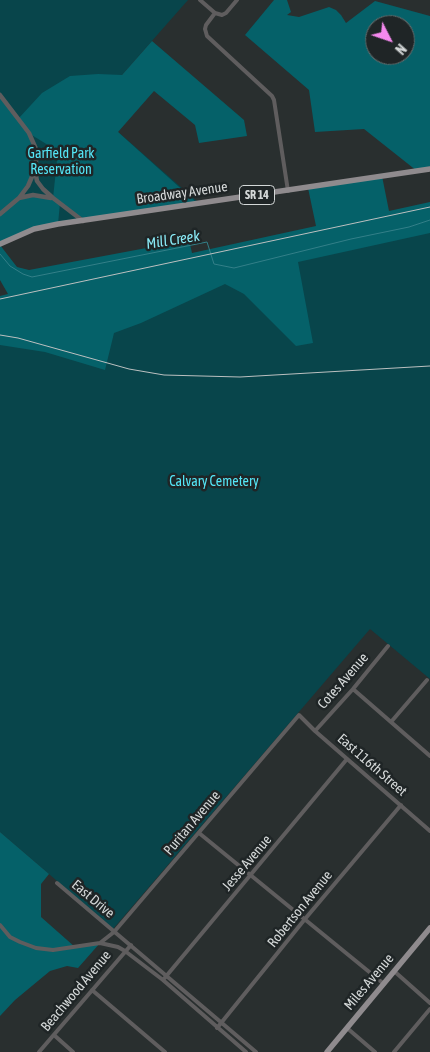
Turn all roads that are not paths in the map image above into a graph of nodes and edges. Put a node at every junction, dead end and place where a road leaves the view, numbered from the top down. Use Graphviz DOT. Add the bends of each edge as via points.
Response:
graph roads {
  1 [pos="200,0"];
  2 [pos="237,0"];
  3 [pos="215,13"];
  4 [pos="0,95"];
  5 [pos="430,169"];
  6 [pos="34,171"];
  7 [pos="288,191"];
  8 [pos="18,198"];
  9 [pos="52,198"];
  10 [pos="0,214"];
  11 [pos="83,220"];
  12 [pos="0,244"];
  13 [pos="388,646"];
  14 [pos="427,680"];
  15 [pos="353,689"];
  16 [pos="299,715"];
  17 [pos="390,722"];
  18 [pos="315,731"];
  19 [pos="430,756"];
  20 [pos="347,759"];
  21 [pos="400,805"];
  22 [pos="430,831"];
  23 [pos="199,833"];
  24 [pos="251,875"];
  25 [pos="57,883"];
  26 [pos="305,919"];
  27 [pos="0,925"];
  28 [pos="430,928"];
  29 [pos="114,932"];
  30 [pos="100,943"];
  31 [pos="130,945"];
  32 [pos="125,951"];
  33 [pos="394,971"];
  34 [pos="167,976"];
  35 [pos="163,980"];
  36 [pos="384,984"];
  37 [pos="92,990"];
  38 [pos="430,1003"];
  39 [pos="430,1009"];
  40 [pos="222,1022"];
  41 [pos="218,1028"];
  42 [pos="347,1028"];
  43 [pos="54,1036"];
  44 [pos="40,1052"];
  45 [pos="73,1052"];
  46 [pos="165,1052"];
  47 [pos="246,1052"];
  48 [pos="256,1052"];
  49 [pos="327,1052"];
  50 [pos="375,1052"];
  51 [pos="394,1052"];
  1 -- 3 [label="street"];
  2 -- 3 [label="street" via="226,13"];
  3 -- 7 [label="street" via="206,25 207,36 274,100"];
  4 -- 6 [label="street" via="29,133 36,149"];
  5 -- 7 [label="main road, Broadway Avenue / SR 14"];
  6 -- 8 [label="street"];
  6 -- 9 [label="street" via="37,181"];
  7 -- 11 [label="main road, Broadway Avenue / SR 14"];
  8 -- 9 [label="street" via="33,195"];
  8 -- 10 [label="street"];
  9 -- 11 [label="street"];
  11 -- 12 [label="main road, Broadway Avenue / SR 14" via="34,229"];
  13 -- 15 [label="street, Cotes Avenue"];
  14 -- 17 [label="street"];
  15 -- 17 [label="street"];
  15 -- 18 [label="street, Cotes Avenue"];
  16 -- 18 [label="street, East 116th Street"];
  16 -- 23 [label="street, Puritan Avenue"];
  17 -- 19 [label="street"];
  18 -- 20 [label="street, East 116th Street"];
  20 -- 21 [label="street, East 116th Street"];
  20 -- 24 [label="street, Jesse Avenue"];
  21 -- 22 [label="street, East 116th Street"];
  21 -- 26 [label="street, Robertson Avenue"];
  23 -- 24 [label="street"];
  23 -- 29 [label="street, Puritan Avenue"];
  24 -- 26 [label="street"];
  24 -- 34 [label="street, Jesse Avenue"];
  25 -- 29 [label="street, East Drive"];
  26 -- 36 [label="street"];
  26 -- 40 [label="street, Robertson Avenue"];
  27 -- 30 [label="street" via="10,937 36,948 53,950"];
  28 -- 33 [label="main road, Miles Avenue"];
  29 -- 30 [label="street, Puritan Avenue"];
  29 -- 31 [label="street, East Drive"];
  30 -- 32 [label="street"];
  31 -- 32 [label="street, Beachwood Avenue"];
  31 -- 34 [label="street, East Drive"];
  32 -- 35 [label="street"];
  32 -- 37 [label="street, Beachwood Avenue"];
  33 -- 36 [label="main road, Miles Avenue"];
  33 -- 38 [label="street"];
  34 -- 35 [label="street, Jesse Avenue"];
  34 -- 40 [label="street, East Drive"];
  35 -- 41 [label="street"];
  36 -- 42 [label="main road, Miles Avenue"];
  37 -- 43 [label="street, Beachwood Avenue"];
  37 -- 46 [label="street"];
  39 -- 51 [label="street"];
  40 -- 41 [label="street, Robertson Avenue"];
  40 -- 48 [label="street, East Drive"];
  41 -- 47 [label="street"];
  42 -- 49 [label="main road, Miles Avenue"];
  42 -- 50 [label="street"];
  43 -- 44 [label="street, Beachwood Avenue"];
  43 -- 45 [label="street"];
}
